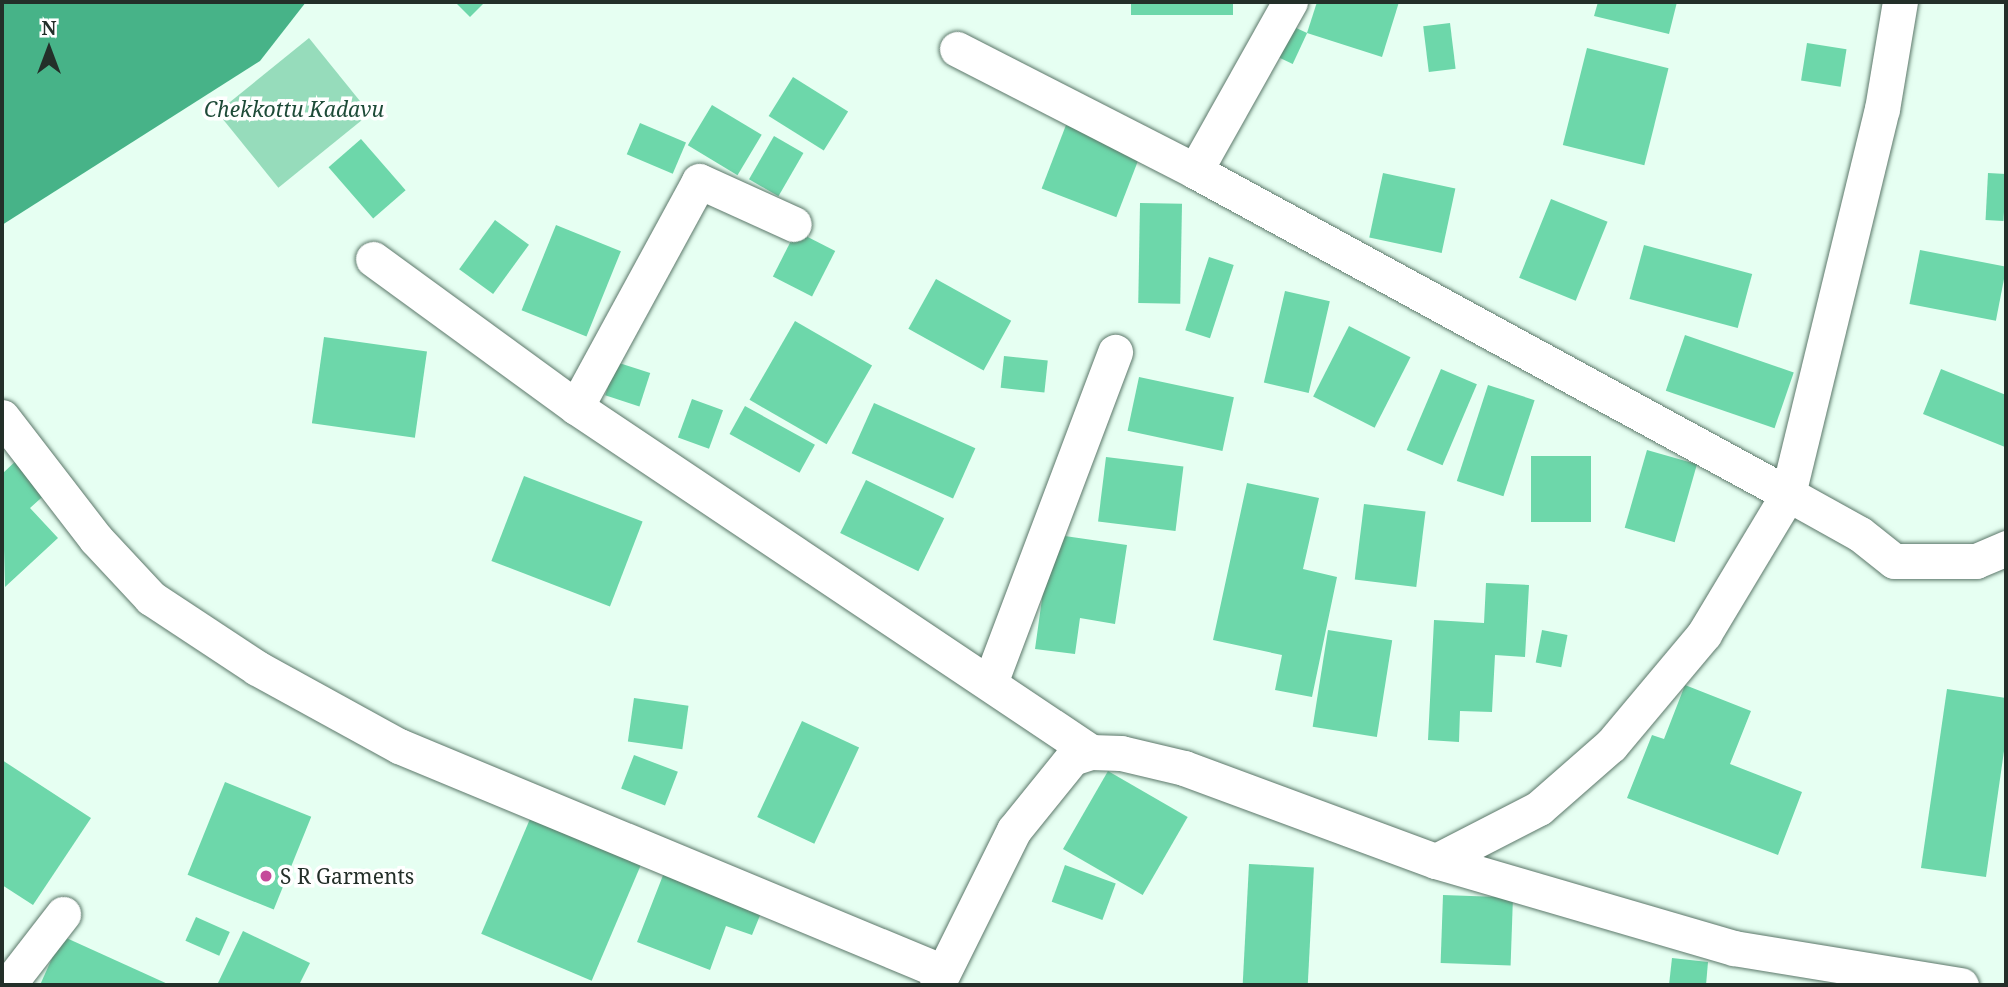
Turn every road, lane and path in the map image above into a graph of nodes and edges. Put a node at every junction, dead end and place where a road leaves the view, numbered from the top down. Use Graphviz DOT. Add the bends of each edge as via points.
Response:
graph roads {
  1 [pos="1290,2"];
  2 [pos="1900,2"];
  3 [pos="957,49"];
  4 [pos="1195,171"];
  5 [pos="794,224"];
  6 [pos="373,259"];
  7 [pos="1115,352"];
  8 [pos="576,407"];
  9 [pos="8,439"];
  10 [pos="1788,494"];
  11 [pos="2006,548"];
  12 [pos="990,684"];
  13 [pos="1091,752"];
  14 [pos="1436,861"];
  15 [pos="63,914"];
  16 [pos="940,979"];
  17 [pos="8,985"];
  18 [pos="1961,985"];
  1 -- 4 [label="street"];
  2 -- 10 [label="street" via="1881,109"];
  3 -- 4 [label="street"];
  4 -- 10 [label="street"];
  5 -- 8 [label="street" via="699,181"];
  6 -- 8 [label="street"];
  7 -- 12 [label="street"];
  8 -- 12 [label="street"];
  9 -- 16 [label="street" via="151,598 257,668 399,746"];
  10 -- 11 [label="street" via="1894,561 1976,561"];
  10 -- 14 [label="street" via="1704,634 1611,745 1539,808"];
  12 -- 13 [label="street"];
  13 -- 14 [label="street" via="1121,753 1184,768"];
  13 -- 16 [label="street" via="1072,758 1014,830"];
  14 -- 18 [label="street" via="1734,948"];
  15 -- 17 [label="street"];
}
